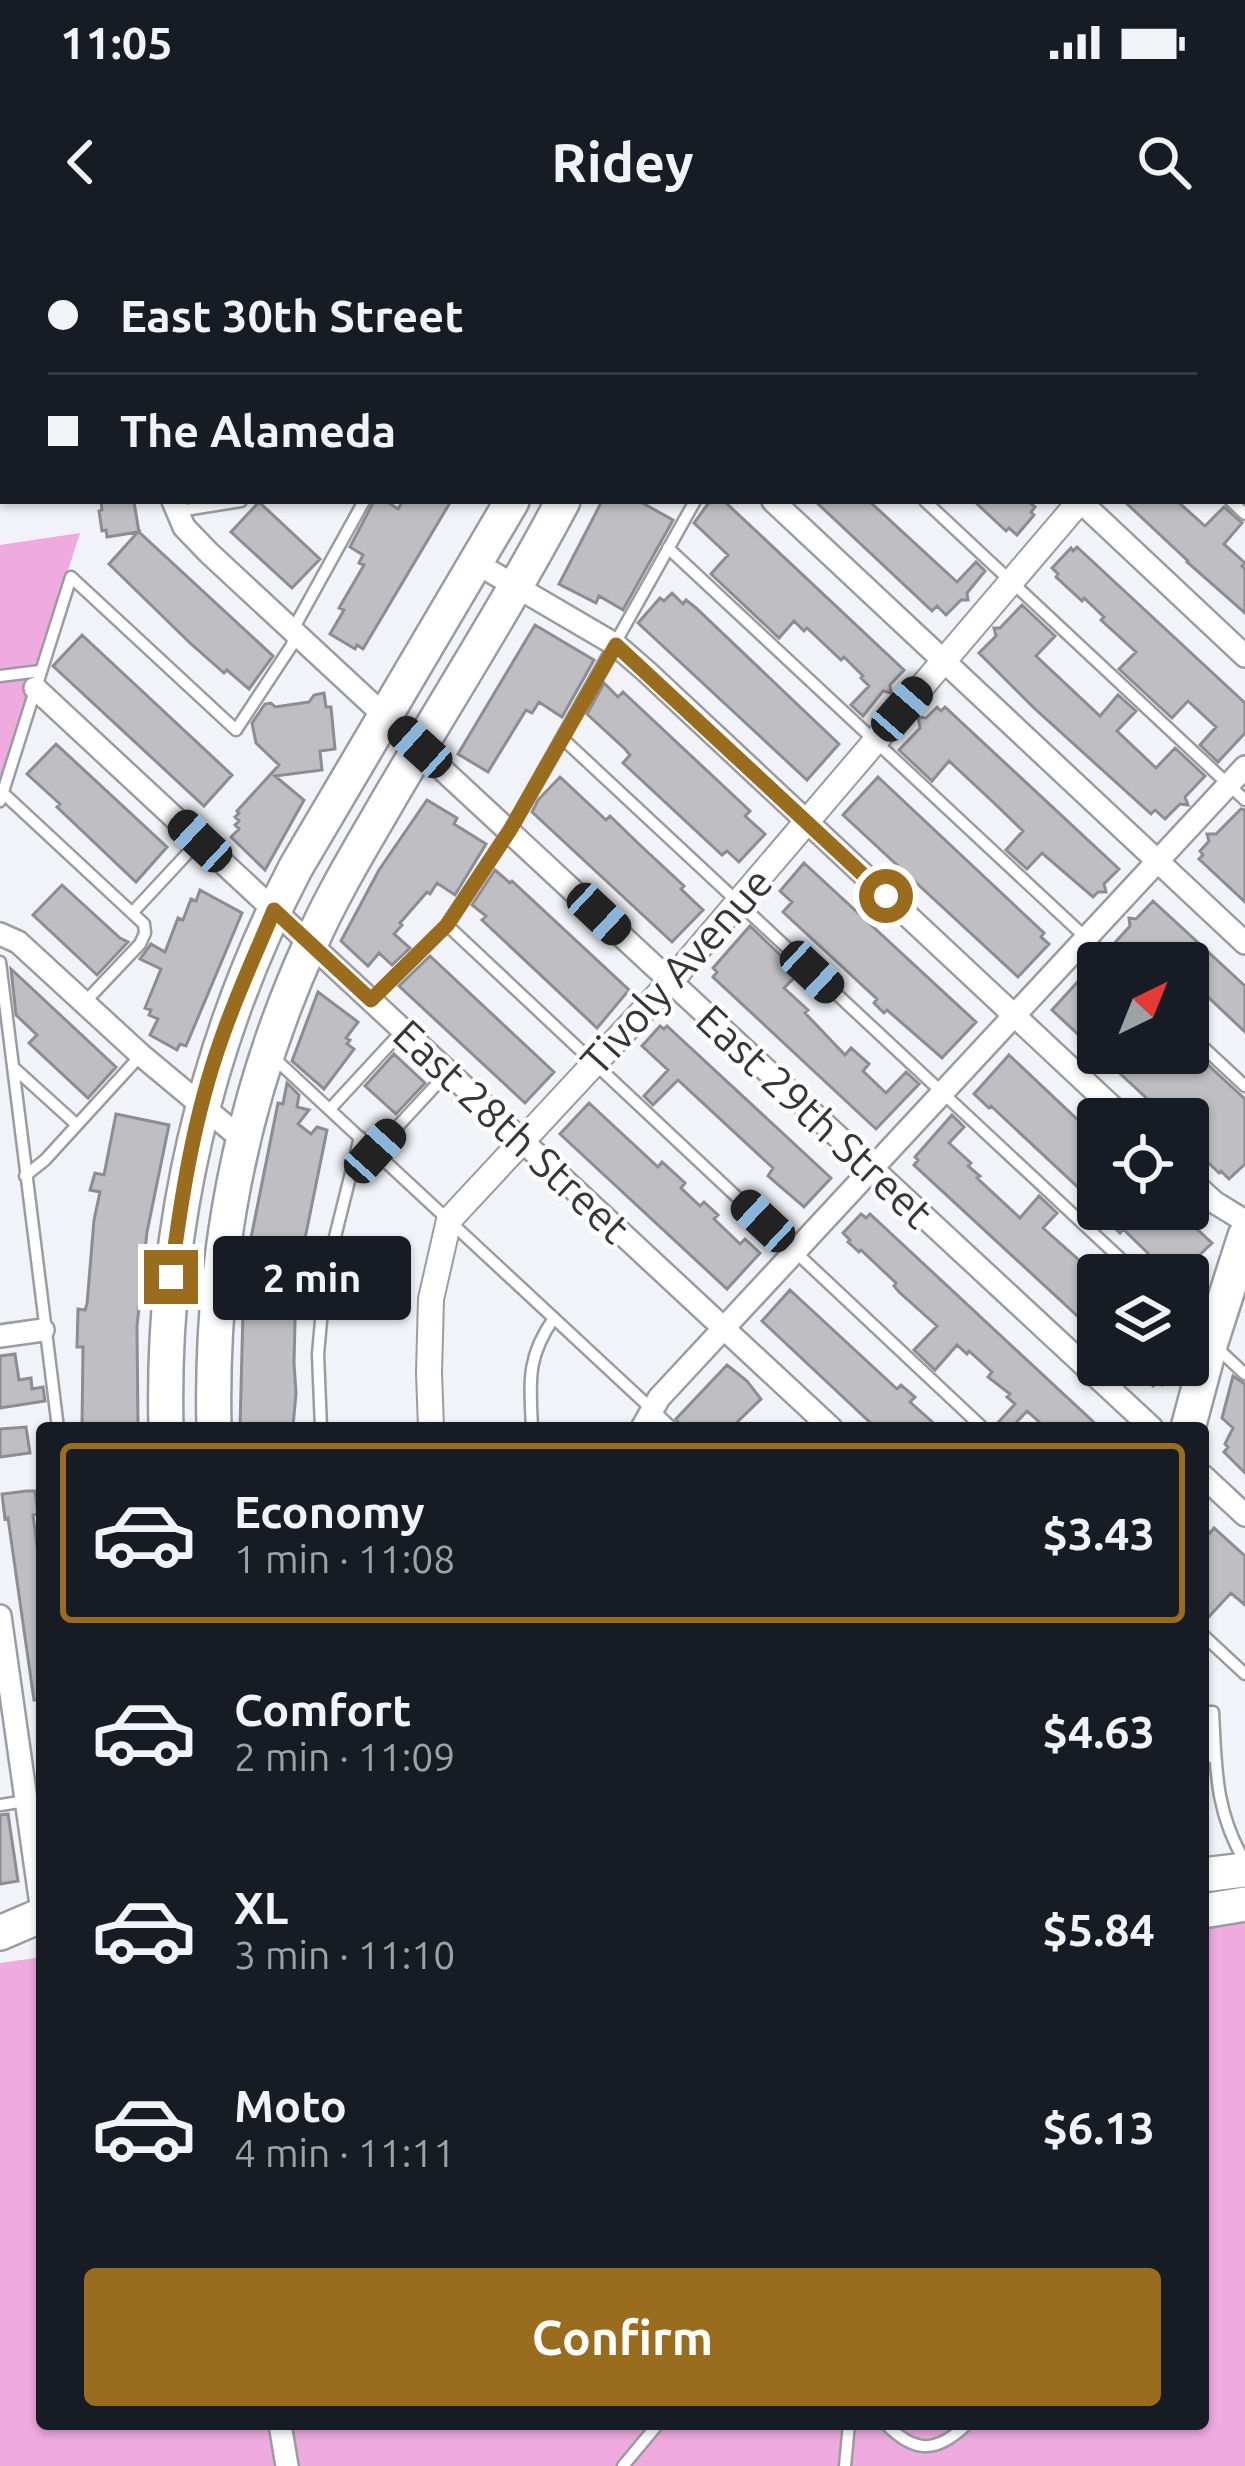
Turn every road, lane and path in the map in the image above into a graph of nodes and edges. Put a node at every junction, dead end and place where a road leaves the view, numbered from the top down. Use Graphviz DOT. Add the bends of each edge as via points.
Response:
graph roads {
  1 [pos="362,504"];
  2 [pos="510,504"];
  3 [pos="561,504"];
  4 [pos="693,504"];
  5 [pos="776,504"];
  6 [pos="928,504"];
  7 [pos="1077,504"];
  8 [pos="1083,504"];
  9 [pos="175,506"];
  10 [pos="668,548"];
  11 [pos="476,563"];
  12 [pos="1011,581"];
  13 [pos="517,586"];
  14 [pos="295,632"];
  15 [pos="616,645"];
  16 [pos="1245,656"];
  17 [pos="943,661"];
  18 [pos="0,676"];
  19 [pos="38,679"];
  20 [pos="385,716"];
  21 [pos="563,739"];
  22 [pos="875,741"];
  23 [pos="420,747"];
  24 [pos="1245,767"];
  25 [pos="1237,792"];
  26 [pos="1,797"];
  27 [pos="807,822"];
  28 [pos="510,830"];
  29 [pos="200,841"];
  30 [pos="1157,861"];
  31 [pos="738,902"];
  32 [pos="274,910"];
  33 [pos="132,913"];
  34 [pos="447,925"];
  35 [pos="0,934"];
  36 [pos="1085,938"];
  37 [pos="1089,942"];
  38 [pos="310,944"];
  39 [pos="1245,944"];
  40 [pos="0,962"];
  41 [pos="671,981"];
  42 [pos="371,1000"];
  43 [pos="84,1003"];
  44 [pos="1013,1014"];
  45 [pos="403,1030"];
  46 [pos="267,1052"];
  47 [pos="1209,1053"];
  48 [pos="141,1055"];
  49 [pos="595,1064"];
  50 [pos="12,1066"];
  51 [pos="448,1072"];
  52 [pos="1245,1086"];
  53 [pos="942,1092"];
  54 [pos="1103,1098"];
  55 [pos="202,1108"];
  56 [pos="330,1109"];
  57 [pos="77,1125"];
  58 [pos="360,1137"];
  59 [pos="243,1140"];
  60 [pos="522,1140"];
  61 [pos="375,1151"];
  62 [pos="871,1168"];
  63 [pos="26,1176"];
  64 [pos="1209,1197"];
  65 [pos="448,1220"];
  66 [pos="1245,1221"];
  67 [pos="1245,1236"];
  68 [pos="795,1251"];
  69 [pos="1116,1254"];
  70 [pos="1209,1311"];
  71 [pos="554,1318"];
  72 [pos="724,1328"];
  73 [pos="43,1330"];
  74 [pos="0,1336"];
  75 [pos="1209,1341"];
  76 [pos="1245,1374"];
  77 [pos="1193,1386"];
  78 [pos="646,1418"];
  79 [pos="57,1422"];
  80 [pos="166,1422"];
  81 [pos="214,1422"];
  82 [pos="321,1422"];
  83 [pos="431,1422"];
  84 [pos="532,1422"];
  85 [pos="825,1422"];
  86 [pos="977,1422"];
  87 [pos="1146,1422"];
  88 [pos="1189,1422"];
  89 [pos="1209,1482"];
  90 [pos="1245,1515"];
  91 [pos="0,1616"];
  92 [pos="1209,1641"];
  93 [pos="1245,1674"];
  94 [pos="1209,1719"];
  95 [pos="1209,1758"];
  96 [pos="1215,1763"];
  97 [pos="1217,1788"];
  98 [pos="1209,1789"];
  99 [pos="26,1801"];
  100 [pos="0,1805"];
  101 [pos="1245,1866"];
  102 [pos="36,1872"];
  103 [pos="1209,1874"];
  104 [pos="1245,1904"];
  105 [pos="1209,1910"];
  106 [pos="36,1914"];
  107 [pos="0,1915"];
  108 [pos="36,1917"];
  109 [pos="0,1933"];
  110 [pos="281,2430"];
  111 [pos="653,2430"];
  112 [pos="848,2430"];
  113 [pos="893,2430"];
  114 [pos="960,2430"];
  115 [pos="286,2466"];
  116 [pos="622,2466"];
  117 [pos="845,2466"];
  1 -- 14 [label="lane"];
  2 -- 11 [label="main road"];
  3 -- 13 [label="main road"];
  4 -- 10 [label="lane"];
  5 -- 17 [label="street"];
  6 -- 12 [label="lane"];
  7 -- 12 [label="street, Tivoly Avenue"];
  8 -- 16 [label="street"];
  9 -- 14 [label="street, East 29th Street" via="193,538"];
  10 -- 15 [label="lane"];
  10 -- 22 [label="lane"];
  11 -- 13 [label="street"];
  11 -- 20 [label="main road"];
  12 -- 17 [label="street, Tivoly Avenue"];
  12 -- 25 [label="lane"];
  13 -- 15 [label="street"];
  13 -- 23 [label="main road"];
  14 -- 19 [label="lane" via="236,730 71,577"];
  14 -- 20 [label="street, East 29th Street"];
  15 -- 21 [label="lane"];
  15 -- 27 [label="street"];
  17 -- 22 [label="street, Tivoly Avenue"];
  17 -- 30 [label="street"];
  18 -- 19 [label="lane"];
  19 -- 26 [label="lane"];
  19 -- 29 [label="street, East 28th Street"];
  20 -- 23 [label="street, East 29th Street"];
  20 -- 32 [label="main road"];
  21 -- 28 [label="lane"];
  21 -- 31 [label="lane"];
  22 -- 27 [label="street, Tivoly Avenue"];
  22 -- 36 [label="lane"];
  23 -- 28 [label="street, East 29th Street"];
  23 -- 38 [label="main road"];
  24 -- 25 [label="street"];
  25 -- 30 [label="street"];
  26 -- 33 [label="lane"];
  27 -- 31 [label="street, Tivoly Avenue"];
  27 -- 44 [label="street"];
  28 -- 34 [label="lane"];
  28 -- 41 [label="street, East 29th Street"];
  29 -- 32 [label="street, East 28th Street"];
  29 -- 33 [label="lane"];
  30 -- 36 [label="street"];
  30 -- 39 [label="street"];
  31 -- 41 [label="street, Tivoly Avenue"];
  31 -- 53 [label="lane"];
  32 -- 38 [label="street, East 28th Street"];
  32 -- 55 [label="main road"];
  33 -- 43 [label="lane" via="144,924 140,944"];
  34 -- 42 [label="lane"];
  34 -- 49 [label="lane"];
  35 -- 43 [label="street"];
  36 -- 37 [label="lane"];
  36 -- 44 [label="street"];
  38 -- 42 [label="street, East 28th Street"];
  38 -- 46 [label="main road"];
  40 -- 50 [label="lane"];
  41 -- 49 [label="street, Tivoly Avenue"];
  41 -- 62 [label="street, East 29th Street"];
  42 -- 45 [label="street, East 28th Street"];
  43 -- 48 [label="street"];
  44 -- 53 [label="street"];
  44 -- 54 [label="street"];
  45 -- 51 [label="street, East 28th Street"];
  45 -- 56 [label="lane"];
  46 -- 56 [label="lane"];
  46 -- 59 [label="main road"];
  47 -- 52 [label="lane"];
  48 -- 55 [label="street"];
  48 -- 57 [label="lane"];
  49 -- 60 [label="street, Tivoly Avenue"];
  49 -- 68 [label="lane"];
  50 -- 57 [label="lane"];
  50 -- 63 [label="lane"];
  51 -- 60 [label="street, East 28th Street"];
  51 -- 61 [label="lane"];
  53 -- 62 [label="street"];
  53 -- 69 [label="lane"];
  55 -- 59 [label="street"];
  55 -- 80 [label="main road" via="171,1277"];
  56 -- 58 [label="lane"];
  57 -- 63 [label="lane"];
  58 -- 61 [label="lane"];
  58 -- 82 [label="lane" via="325,1277"];
  59 -- 81 [label="main road" via="219,1276"];
  60 -- 65 [label="street, Tivoly Avenue"];
  60 -- 72 [label="street, East 28th Street"];
  61 -- 65 [label="lane"];
  62 -- 68 [label="street"];
  62 -- 87 [label="street, East 29th Street"];
  63 -- 73 [label="lane"];
  64 -- 66 [label="street"];
  65 -- 71 [label="lane"];
  65 -- 83 [label="street" via="431,1299"];
  67 -- 70 [label="main road"];
  68 -- 72 [label="street"];
  68 -- 86 [label="lane"];
  71 -- 78 [label="lane"];
  71 -- 84 [label="lane" via="534,1355"];
  72 -- 78 [label="street"];
  72 -- 85 [label="street, East 28th Street"];
  73 -- 74 [label="street"];
  73 -- 79 [label="lane"];
  75 -- 76 [label="lane"];
  77 -- 88 [label="main road"];
  89 -- 90 [label="street"];
  91 -- 99 [label="street"];
  92 -- 93 [label="lane"];
  94 -- 96 [label="lane"];
  95 -- 96 [label="lane"];
  96 -- 97 [label="lane"];
  97 -- 98 [label="lane"];
  97 -- 101 [label="lane"];
  99 -- 100 [label="lane"];
  99 -- 102 [label="street"];
  101 -- 103 [label="main road"];
  104 -- 105 [label="main road"];
  106 -- 107 [label="main road"];
  108 -- 109 [label="main road"];
  110 -- 115 [label="street"];
  111 -- 116 [label="lane"];
  112 -- 117 [label="lane"];
  113 -- 114 [label="lane" via="921,2447"];
}
